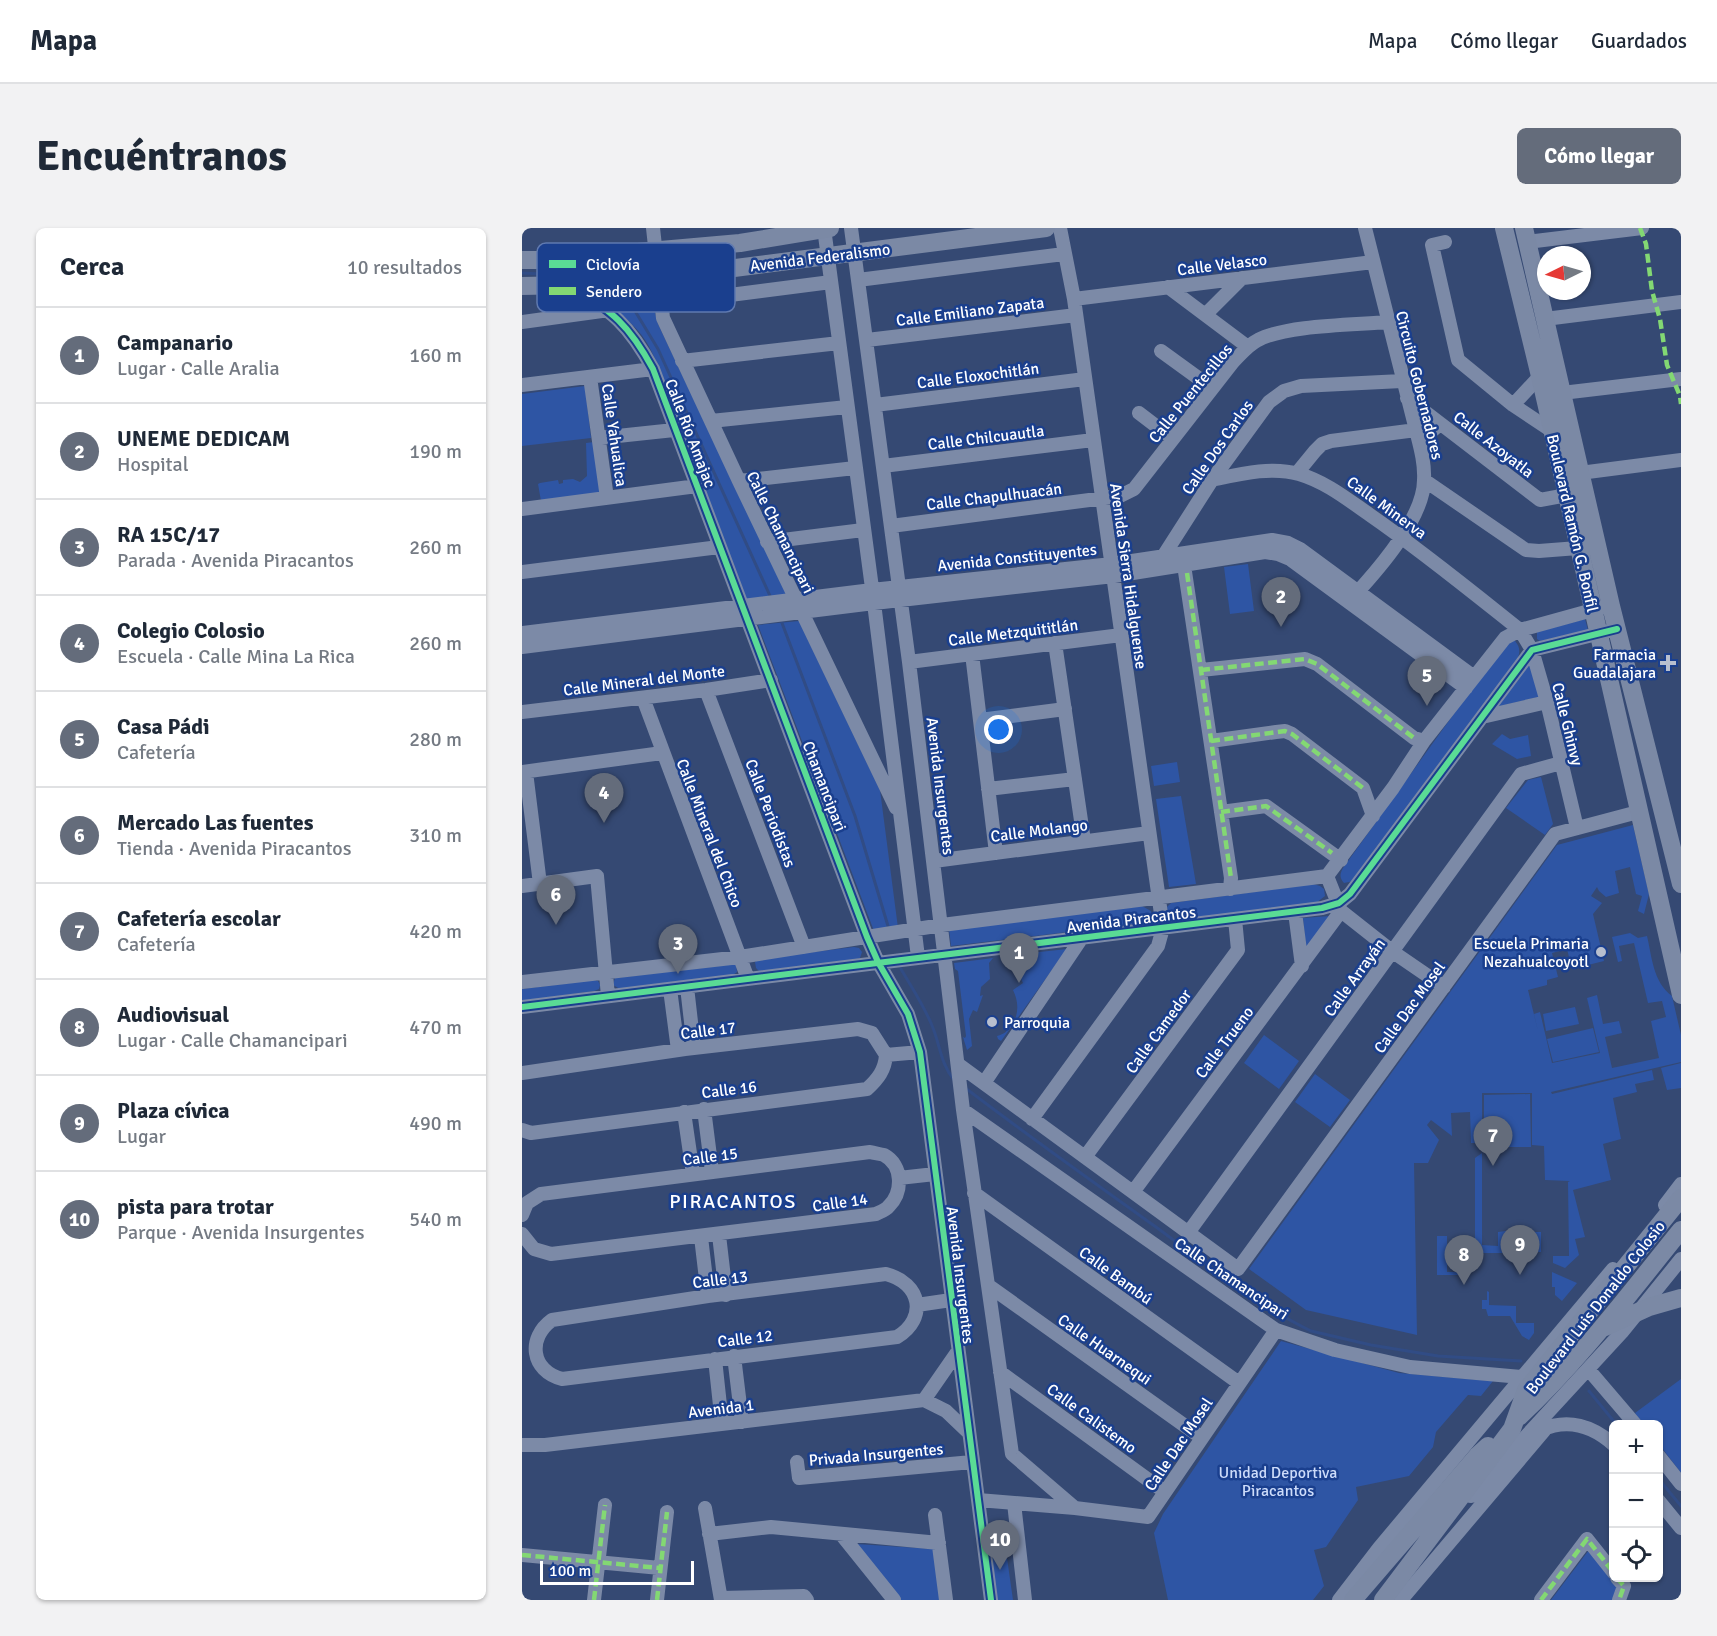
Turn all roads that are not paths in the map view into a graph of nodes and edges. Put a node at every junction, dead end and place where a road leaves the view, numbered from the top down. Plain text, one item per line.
1 (652, 228) edge
2 (826, 228) edge
3 (851, 228) edge
4 (1046, 228) edge
5 (1060, 228) edge
6 (1365, 228) edge
7 (1504, 228) edge
8 (1642, 228) edge
9 (1525, 235) edge
10 (1445, 242) dead end
11 (653, 243) edge
12 (735, 243) edge
13 (854, 252) junction
14 (1064, 254) junction
15 (828, 256) junction
16 (1373, 262) junction
17 (735, 268) edge
18 (1242, 279) junction
19 (858, 280) junction
20 (831, 282) junction
21 (522, 286) edge
22 (537, 286) edge
23 (1168, 287) junction
24 (735, 294) edge
25 (1074, 299) junction
26 (1681, 302) edge
27 (594, 312) edge
28 (611, 312) edge
29 (662, 312) edge
30 (1206, 314) junction
31 (1076, 315) junction
32 (1545, 319) junction
33 (522, 322) edge
34 (1388, 322) junction
35 (867, 340) junction
36 (838, 343) junction
37 (1248, 347) junction
38 (1161, 351) dead end
39 (682, 361) junction
40 (652, 369) junction
41 (590, 376) junction
42 (1540, 376) junction
43 (1085, 379) junction
44 (1681, 379) edge
45 (1402, 381) junction
46 (522, 385) edge
47 (1212, 388) junction
48 (1562, 393) junction
49 (1407, 398) junction
50 (875, 405) junction
51 (1513, 405) junction
52 (847, 407) junction
53 (1139, 413) dead end
54 (711, 422) junction
55 (1440, 424) junction
56 (674, 430) junction
57 (1552, 431) junction
58 (1418, 436) junction
59 (599, 438) junction
60 (1173, 439) junction
61 (1093, 440) junction
62 (1681, 460) edge
63 (883, 466) junction
64 (855, 468) junction
65 (1580, 472) junction
66 (1297, 473) junction
67 (1212, 480) junction
68 (1425, 480) junction
69 (738, 481) junction
70 (697, 486) junction
71 (1567, 495) junction
72 (607, 498) junction
73 (1102, 499) junction
74 (522, 508) edge
75 (891, 525) junction
76 (863, 531) junction
77 (1402, 537) junction
78 (767, 542) junction
79 (720, 547) junction
80 (1578, 548) junction
81 (1164, 562) junction
82 (1184, 565) junction
83 (1113, 570) junction
84 (522, 572) edge
85 (900, 594) junction
86 (1354, 596) junction
87 (873, 597) junction
88 (798, 606) junction
89 (1611, 606) junction
90 (1592, 610) junction
91 (745, 613) junction
92 (1617, 629) junction
93 (1520, 630) junction
94 (522, 633) edge
95 (578, 634) junction
96 (1598, 634) junction
97 (1121, 635) junction
98 (1055, 644) junction
99 (522, 647) edge
100 (1532, 650) junction
101 (972, 654) junction
102 (909, 662) junction
103 (1201, 670) junction
104 (1606, 672) junction
105 (771, 680) junction
106 (1470, 682) junction
107 (706, 690) junction
108 (643, 698) junction
109 (1547, 702) junction
110 (1065, 709) junction
111 (522, 712) edge
112 (1482, 717) junction
113 (980, 720) junction
114 (1211, 741) junction
115 (1424, 741) junction
116 (663, 753) junction
117 (1561, 763) junction
118 (524, 772) edge
119 (1075, 779) junction
120 (1363, 788) junction
121 (1393, 788) junction
122 (988, 789) junction
123 (1221, 812) junction
124 (1638, 812) junction
125 (1373, 816) junction
126 (902, 820) junction
127 (1577, 828) junction
128 (1149, 833) junction
129 (1084, 841) junction
130 (996, 852) junction
131 (1341, 860) junction
132 (934, 861) junction
133 (1328, 876) junction
134 (540, 884) junction
135 (1681, 884) edge
136 (522, 886) edge
137 (1230, 889) junction
138 (1158, 897) junction
139 (1340, 907) junction
140 (1295, 912) junction
141 (1235, 919) junction
142 (942, 925) junction
143 (1163, 928) junction
144 (915, 929) junction
145 (867, 937) junction
146 (1081, 939) junction
147 (804, 947) junction
148 (1393, 952) junction
149 (945, 954) junction
150 (740, 957) junction
151 (918, 957) junction
152 (878, 962) junction
153 (1302, 966) junction
154 (1681, 966) edge
155 (606, 971) junction
156 (748, 979) junction
157 (522, 982) edge
158 (687, 987) junction
159 (1444, 987) junction
160 (670, 989) junction
161 (1681, 995) edge
162 (608, 996) junction
163 (522, 1007) edge
164 (694, 1048) junction
165 (678, 1050) junction
166 (920, 1052) junction
167 (886, 1055) junction
168 (959, 1068) junction
169 (522, 1073) edge
170 (984, 1083) junction
171 (963, 1106) junction
172 (704, 1109) junction
173 (684, 1112) junction
174 (1032, 1119) junction
175 (522, 1130) edge
176 (1085, 1157) junction
177 (712, 1172) junction
178 (693, 1174) junction
179 (934, 1174) junction
180 (899, 1178) junction
181 (1681, 1184) edge
182 (1133, 1192) junction
183 (974, 1193) junction
184 (1681, 1198) edge
185 (522, 1215) edge
186 (1655, 1218) junction
187 (1681, 1228) edge
188 (1188, 1233) junction
189 (522, 1234) edge
190 (719, 1235) junction
191 (701, 1237) junction
192 (1681, 1259) edge
193 (1238, 1269) joint
194 (989, 1286) junction
195 (726, 1294) junction
196 (708, 1296) junction
197 (1681, 1298) edge
198 (951, 1300) junction
199 (916, 1305) junction
200 (1681, 1305) edge
201 (1600, 1329) junction
202 (1276, 1330) junction
203 (1622, 1332) junction
204 (958, 1352) junction
205 (536, 1353) joint
206 (734, 1356) junction
207 (715, 1359) junction
208 (1588, 1369) junction
209 (1000, 1371) junction
210 (1521, 1377) junction
211 (1239, 1383) junction
212 (1568, 1390) junction
213 (924, 1400) junction
214 (1631, 1420) edge
215 (742, 1422) junction
216 (722, 1424) junction
217 (1546, 1428) junction
218 (968, 1433) junction
219 (1519, 1433) junction
220 (1202, 1438) junction
221 (1609, 1441) edge
222 (522, 1445) edge
223 (1663, 1460) edge
224 (797, 1462) dead end
225 (972, 1462) junction
226 (1681, 1484) edge
227 (1165, 1492) junction
228 (978, 1500) junction
229 (1014, 1503) junction
230 (605, 1505) dead end
231 (1663, 1505) edge
232 (1075, 1508) junction
233 (705, 1509) dead end
234 (667, 1512) dead end
235 (935, 1515) dead end
236 (1681, 1528) edge
237 (709, 1534) junction
238 (841, 1534) junction
239 (939, 1543) junction
240 (522, 1555) edge
241 (598, 1562) junction
242 (1609, 1567) edge
243 (660, 1568) junction
244 (1620, 1582) edge
245 (721, 1599) edge
246 (594, 1600) edge
247 (657, 1600) edge
248 (807, 1600) edge
249 (894, 1600) edge
250 (946, 1600) edge
251 (991, 1600) edge
252 (1025, 1600) edge
253 (1339, 1600) edge
254 (1353, 1600) edge
255 (1383, 1600) edge
256 (1401, 1600) edge
257 (1541, 1600) edge
258 (1619, 1600) edge

1 - 11 street, Calle Chamancipari
2 - 12 main road, Avenida Federalismo
2 - 15 street
3 - 13 street, Avenida Insurgentes
4 - 13 main road, Avenida Federalismo
5 - 14 street, Avenida Sierra Hidalguense
6 - 16 street, Circuito Gobernadores
7 - 42 main road, Boulevard Ramón G. Bonfil
8 - 9 street
9 - 32 main road, Boulevard Ramón G. Bonfil
10 - 51 street
13 - 15 main road, Avenida Federalismo
13 - 19 street, Avenida Insurgentes
14 - 19 street
14 - 25 street, Avenida Sierra Hidalguense
15 - 17 main road, Avenida Federalismo
15 - 20 street
16 - 18 street, Calle Velasco
16 - 34 street, Circuito Gobernadores
18 - 23 street, Calle Velasco
18 - 30 street
19 - 35 street, Avenida Insurgentes
20 - 24 street
20 - 36 street
21 - 22 main road, Avenida Federalismo
23 - 25 street, Calle Velasco
23 - 30 street
25 - 31 street, Avenida Sierra Hidalguense
26 - 32 street
27 - 33 street
28 - 40 street, Calle Río Amajac
29 - 39 street, Calle Chamancipari
30 - 37 street
31 - 35 street, Calle Emiliano Zapata
31 - 43 street, Avenida Sierra Hidalguense
32 - 48 main road, Boulevard Ramón G. Bonfil
34 - 37 street, Calle Puentecillos
34 - 45 street, Circuito Gobernadores
35 - 50 street, Avenida Insurgentes
36 - 39 street
36 - 52 street
37 - 47 street, Calle Puentecillos
38 - 47 street
39 - 54 street, Calle Chamancipari
40 - 41 street
40 - 56 street, Calle Río Amajac
41 - 46 street
41 - 59 street, Calle Yahualica
42 - 51 street
42 - 57 main road, Boulevard Ramón G. Bonfil
43 - 50 street, Calle Eloxochitlán
43 - 61 street, Avenida Sierra Hidalguense
44 - 48 street
45 - 49 street, Circuito Gobernadores
45 - 67 street, Calle Dos Carlos
47 - 60 street, Calle Puentecillos
48 - 65 main road, Boulevard Ramón G. Bonfil
49 - 55 street, Calle Azoyatla
49 - 58 street, Circuito Gobernadores
50 - 63 street, Avenida Insurgentes
51 - 57 street
52 - 54 street
52 - 64 street
53 - 60 street
54 - 69 street, Calle Chamancipari
55 - 58 street
55 - 71 street, Calle Azoyatla
56 - 59 street
56 - 70 street, Calle Río Amajac
57 - 71 main road, Boulevard Ramón G. Bonfil
58 - 66 street
58 - 68 street, Circuito Gobernadores
59 - 72 street, Calle Yahualica
60 - 73 street, Calle Puentecillos
61 - 63 street, Calle Chilcuautla
61 - 73 street, Avenida Sierra Hidalguense
62 - 65 street
63 - 75 street, Avenida Insurgentes
64 - 69 street
64 - 76 street
65 - 89 main road, Boulevard Ramón G. Bonfil
66 - 67 street, Calle Minerva
66 - 77 street, Calle Minerva
67 - 81 street, Calle Dos Carlos
68 - 77 street, Circuito Gobernadores
68 - 80 street
69 - 78 street, Calle Chamancipari
70 - 72 street
70 - 79 street, Calle Río Amajac
71 - 80 main road, Boulevard Ramón G. Bonfil
72 - 74 street
73 - 75 street, Calle Chapulhuacán
73 - 83 street, Avenida Sierra Hidalguense
75 - 85 street, Avenida Insurgentes
76 - 78 street
76 - 87 street
77 - 86 street, Circuito Gobernadores
77 - 93 street, Calle Minerva
78 - 88 street, Calle Chamancipari
79 - 84 street
79 - 91 street, Calle Río Amajac
80 - 90 main road, Boulevard Ramón G. Bonfil
81 - 82 street, Avenida Constituyentes
81 - 83 street, Avenida Constituyentes
81 - 86 street, Avenida Constituyentes
82 - 86 street, Avenida Constituyentes
82 - 103 street
83 - 85 street, Avenida Constituyentes
83 - 97 street, Avenida Sierra Hidalguense
85 - 87 street, Avenida Constituyentes
85 - 102 street, Avenida Insurgentes
86 - 106 street, Avenida Constituyentes
87 - 88 street, Avenida Constituyentes
87 - 126 street
88 - 91 street, Avenida Constituyentes
88 - 126 street, Calle Chamancipari
89 - 90 street
89 - 92 main road, Boulevard Ramón G. Bonfil
90 - 93 street
90 - 96 main road, Boulevard Ramón G. Bonfil
91 - 95 street, Avenida Constituyentes
91 - 105 street, Chamancipari
92 - 96 street
92 - 135 main road, Boulevard Ramón G. Bonfil
93 - 100 street, Calle Ghinvy
93 - 106 street
94 - 95 street, Avenida Constituyentes
95 - 99 street, Avenida Constituyentes
96 - 100 street
96 - 104 main road, Boulevard Ramón G. Bonfil
97 - 98 street, Calle Metzquititlán
97 - 128 street, Avenida Sierra Hidalguense
98 - 101 street, Calle Metzquititlán
98 - 110 street
100 - 109 street, Calle Ghinvy
100 - 112 street
101 - 102 street, Calle Metzquititlán
101 - 113 street
102 - 132 street, Avenida Insurgentes
103 - 114 street
103 - 115 street
104 - 124 main road, Boulevard Ramón G. Bonfil
104 - 154 main road
105 - 107 street, Calle Mineral del Monte
105 - 145 street, Chamancipari
106 - 115 street
107 - 108 street, Calle Mineral del Monte
107 - 147 street, Calle Periodistas
108 - 111 street, Calle Mineral del Monte
108 - 116 street, Calle Mineral del Chico
109 - 112 street
109 - 117 street, Calle Ghinvy
110 - 113 street
110 - 119 street
112 - 139 street
113 - 122 street
114 - 120 street
114 - 123 street
115 - 121 street
116 - 118 street
116 - 150 street, Calle Mineral del Chico
117 - 127 street, Calle Ghinvy
117 - 148 street, Calle Arrayán
118 - 134 street
119 - 122 street
119 - 129 street
120 - 121 street
120 - 125 street
121 - 125 street
122 - 130 street
123 - 131 street
123 - 137 street
124 - 127 street, Calle Dac Mosel
124 - 161 main road, Boulevard Ramón G. Bonfil
125 - 131 street
126 - 144 street
127 - 159 street, Calle Dac Mosel
128 - 129 street, Calle Molango
128 - 138 street, Avenida Sierra Hidalguense
129 - 130 street, Calle Molango
130 - 132 street, Calle Molango
131 - 133 street
132 - 142 street, Avenida Insurgentes
133 - 137 street, Avenida Piracantos
133 - 139 street
134 - 136 street
134 - 155 street
137 - 138 street, Avenida Piracantos
138 - 142 street, Avenida Piracantos
138 - 143 street, Avenida Sierra Hidalguense
139 - 140 street, Avenida Piracantos
139 - 148 street
139 - 153 street, Calle Trueno
140 - 141 street, Avenida Piracantos
140 - 153 street
141 - 143 street, Avenida Piracantos
141 - 176 street, Calle Camedor
142 - 144 street, Avenida Piracantos
142 - 149 street, Avenida Insurgentes
143 - 146 street, Avenida Piracantos
143 - 174 street
144 - 145 street, Avenida Piracantos
144 - 151 street
145 - 147 street, Avenida Piracantos
145 - 152 street, Chamancipari
146 - 149 street, Avenida Piracantos
146 - 170 street
147 - 150 street, Avenida Piracantos
148 - 159 street
148 - 188 street, Calle Arrayán
149 - 151 street, Avenida Piracantos
149 - 168 street, Avenida Insurgentes
150 - 155 street, Avenida Piracantos
150 - 156 street, Calle Mineral del Chico
151 - 152 street, Avenida Piracantos
152 - 156 street, Avenida Piracantos
152 - 166 street, Avenida Insurgentes
153 - 182 street, Calle Trueno
155 - 157 street, Avenida Piracantos
155 - 162 street
156 - 158 street, Avenida Piracantos
158 - 160 street, Avenida Piracantos
158 - 164 street
159 - 193 street, Calle Dac Mosel
160 - 162 street, Avenida Piracantos
160 - 165 street
162 - 163 street, Avenida Piracantos
164 - 165 street, Calle 17
164 - 167 street, Calle 17
165 - 169 street, Calle 17
166 - 167 street
166 - 179 street, Avenida Insurgentes
167 - 172 street, Calle 16
168 - 170 street, Calle Chamancipari
168 - 171 street, Avenida Insurgentes
170 - 174 street, Calle Chamancipari
171 - 183 street, Avenida Insurgentes
171 - 202 street, Calle Chamancipari
172 - 173 street, Calle 16
172 - 177 street
173 - 175 street, Calle 16
173 - 178 street
174 - 176 street, Calle Chamancipari
176 - 182 street, Calle Chamancipari
177 - 178 street, Calle 15
177 - 180 street, Calle 15
178 - 185 street, Calle 15
179 - 180 street
179 - 198 street, Avenida Insurgentes
180 - 190 street, Calle 14
181 - 186 street
182 - 188 street, Calle Chamancipari
183 - 194 street, Avenida Insurgentes
183 - 211 street, Calle Bambú
184 - 219 main road, Boulevard Luis Donaldo Colosio
186 - 187 street
186 - 210 street
187 - 201 main road, Boulevard Luis Donaldo Colosio
188 - 193 street, Calle Chamancipari
189 - 191 street, Calle 14
190 - 191 street, Calle 14
190 - 195 street
191 - 196 street
192 - 203 street
194 - 209 street, Avenida Insurgentes
194 - 220 street, Calle Huarnequi
195 - 196 street, Calle 13
195 - 199 street, Calle 13
196 - 205 street, Calle 13
197 - 201 main road
198 - 199 street
198 - 204 street, Avenida Insurgentes
199 - 206 street, Calle 12
200 - 203 main road
201 - 254 main road, Boulevard Luis Donaldo Colosio
202 - 210 street, Calle Chamancipari
202 - 211 street, Calle Dac Mosel
203 - 208 street
204 - 213 street
204 - 218 street, Avenida Insurgentes
205 - 207 street, Calle 12
206 - 207 street, Calle 12
206 - 215 street
207 - 216 street
208 - 212 street
208 - 214 street
209 - 227 street, Calle Calistemo
209 - 232 street, Avenida Insurgentes
210 - 253 street
211 - 220 street, Calle Dac Mosel
212 - 217 street
212 - 219 street
213 - 215 street, Avenida 1
213 - 218 street
215 - 216 street, Avenida 1
216 - 222 street, Avenida 1
217 - 219 street
217 - 221 street
217 - 256 street
218 - 225 street, Avenida Insurgentes
219 - 255 main road, Boulevard Luis Donaldo Colosio
220 - 227 street, Calle Dac Mosel
223 - 226 street
224 - 225 street, Privada Insurgentes
225 - 228 street, Avenida Insurgentes
227 - 232 street, Calle Dac Mosel
228 - 229 street
228 - 251 street, Avenida Insurgentes
229 - 232 street
229 - 252 street
230 - 241 street
231 - 236 street
233 - 237 street
234 - 243 street
235 - 239 street
237 - 238 street
237 - 245 street
238 - 239 street
238 - 249 street
239 - 250 street
240 - 241 street
241 - 243 street
241 - 246 street
242 - 257 street
243 - 247 street
244 - 258 street
245 - 248 street

